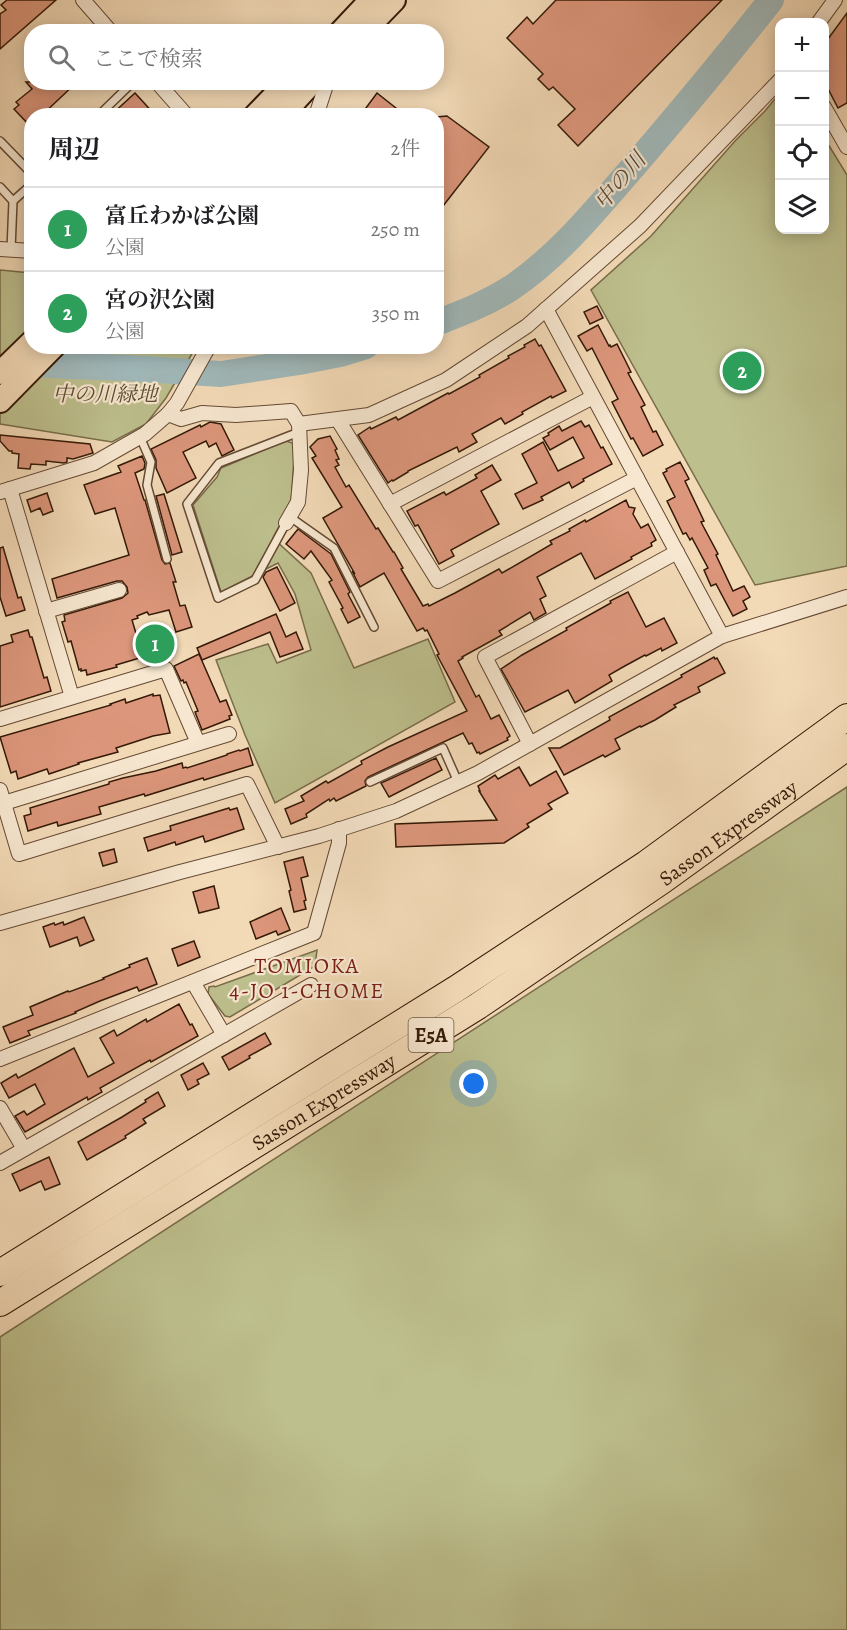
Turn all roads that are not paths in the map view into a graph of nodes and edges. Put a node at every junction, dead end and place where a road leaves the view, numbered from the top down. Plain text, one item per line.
1 (83, 0) edge
2 (371, 0) edge
3 (394, 0) edge
4 (834, 0) edge
5 (822, 18) edge
6 (104, 24) edge
7 (348, 24) edge
8 (371, 24) edge
9 (775, 85) edge
10 (125, 90) edge
11 (164, 90) edge
12 (280, 90) edge
13 (305, 90) edge
14 (324, 90) edge
15 (106, 108) edge
16 (180, 108) edge
17 (263, 108) edge
18 (288, 108) edge
19 (319, 108) edge
20 (829, 114) edge
21 (0, 141) edge
22 (847, 147) edge
23 (24, 166) edge
24 (0, 187) edge
25 (24, 191) edge
26 (13, 201) junction
27 (6, 249) edge
28 (24, 250) edge
29 (546, 309) junction
30 (24, 350) edge
31 (46, 354) edge
32 (203, 354) edge
33 (0, 373) edge
34 (594, 397) junction
35 (0, 401) edge
36 (172, 409) junction
37 (338, 420) junction
38 (299, 428) junction
39 (140, 437) junction
40 (637, 478) junction
41 (5, 490) edge
42 (390, 504) junction
43 (288, 520) junction
44 (677, 552) junction
45 (167, 559) dead end
46 (118, 590) dead end
47 (847, 597) edge
48 (46, 611) junction
49 (375, 627) dead end
50 (722, 636) junction
51 (72, 697) junction
52 (847, 717) edge
53 (0, 718) edge
54 (230, 734) dead end
55 (198, 743) junction
56 (530, 744) junction
57 (847, 747) edge
58 (370, 782) dead end
59 (458, 782) junction
60 (2, 796) edge
61 (4, 819) edge
62 (339, 829) junction
63 (278, 847) junction
64 (0, 923) edge
65 (193, 982) junction
66 (311, 985) dead end
67 (225, 1035) junction
68 (0, 1059) edge
69 (0, 1108) edge
70 (24, 1149) junction
71 (0, 1163) edge
72 (0, 1273) edge
73 (0, 1303) edge

1 - 6 street
2 - 7 highway
3 - 8 highway
4 - 5 street
9 - 29 street
10 - 15 lane
11 - 16 street
12 - 17 highway
13 - 18 highway
14 - 19 street
20 - 22 street
21 - 23 lane
24 - 26 lane
25 - 26 lane
26 - 27 lane
27 - 28 street
29 - 34 street
29 - 37 street
30 - 33 highway
31 - 35 highway
32 - 36 street
34 - 40 street
34 - 42 street
36 - 38 street
36 - 39 street
37 - 38 street
37 - 42 street
38 - 43 street
38 - 43 lane
39 - 41 street
39 - 45 lane
40 - 42 street
40 - 44 street
41 - 48 street
43 - 49 lane
44 - 50 street
44 - 56 street
46 - 48 street
47 - 50 street
48 - 51 street
50 - 56 street
51 - 53 street
51 - 55 street
52 - 72 highway, Sasson Expressway / E5A
54 - 55 street
55 - 60 street
56 - 59 street
57 - 73 highway, Sasson Expressway / E5A
58 - 59 lane
59 - 62 street
60 - 61 street
61 - 63 street
62 - 63 street
62 - 65 street
63 - 64 street
65 - 67 street
65 - 68 street
66 - 67 street
67 - 70 street
69 - 70 street
70 - 71 street

